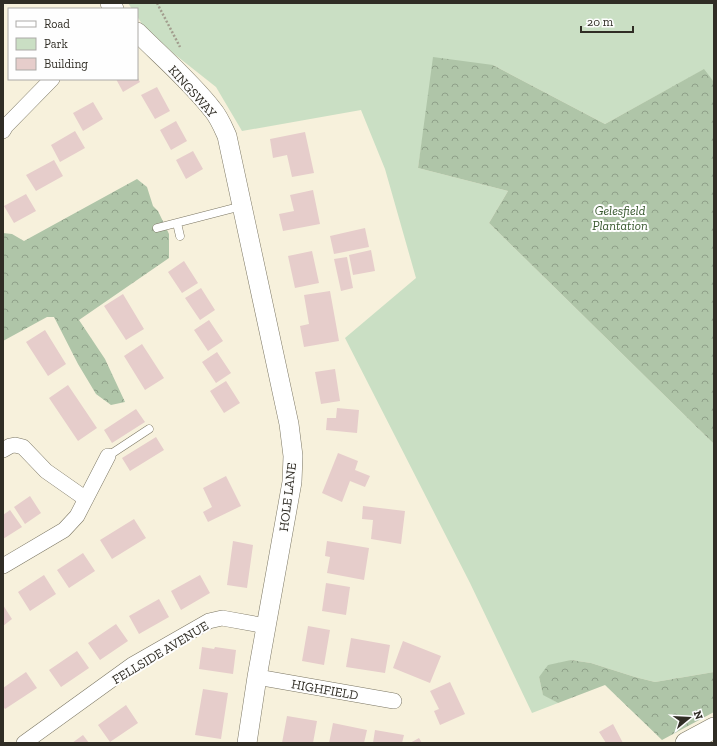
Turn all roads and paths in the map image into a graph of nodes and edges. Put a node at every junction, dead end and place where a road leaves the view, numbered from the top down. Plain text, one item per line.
1 (157, 3) edge
2 (138, 33) edge
3 (181, 49) dead end
4 (51, 80) edge
5 (3, 131) edge
6 (242, 206) junction
7 (177, 223) junction
8 (157, 228) dead end
9 (180, 236) dead end
10 (149, 429) dead end
11 (3, 450) edge
12 (108, 456) joint
13 (86, 499) junction
14 (3, 566) edge
15 (266, 626) junction
16 (257, 677) junction
17 (394, 701) dead end
18 (714, 728) edge
19 (24, 743) edge
20 (247, 743) edge
21 (686, 743) edge

1 - 3 path
2 - 6 street, KINGSWAY
4 - 5 street
6 - 7 lane
6 - 15 street, HOLE LANE
7 - 8 lane
7 - 9 lane
10 - 12 lane
11 - 13 street
12 - 13 street
13 - 14 street
15 - 16 street, HOLE LANE
15 - 19 street, FELLSIDE AVENUE
16 - 17 street, HIGHFIELD
16 - 20 street, HOLE LANE
18 - 21 main road

